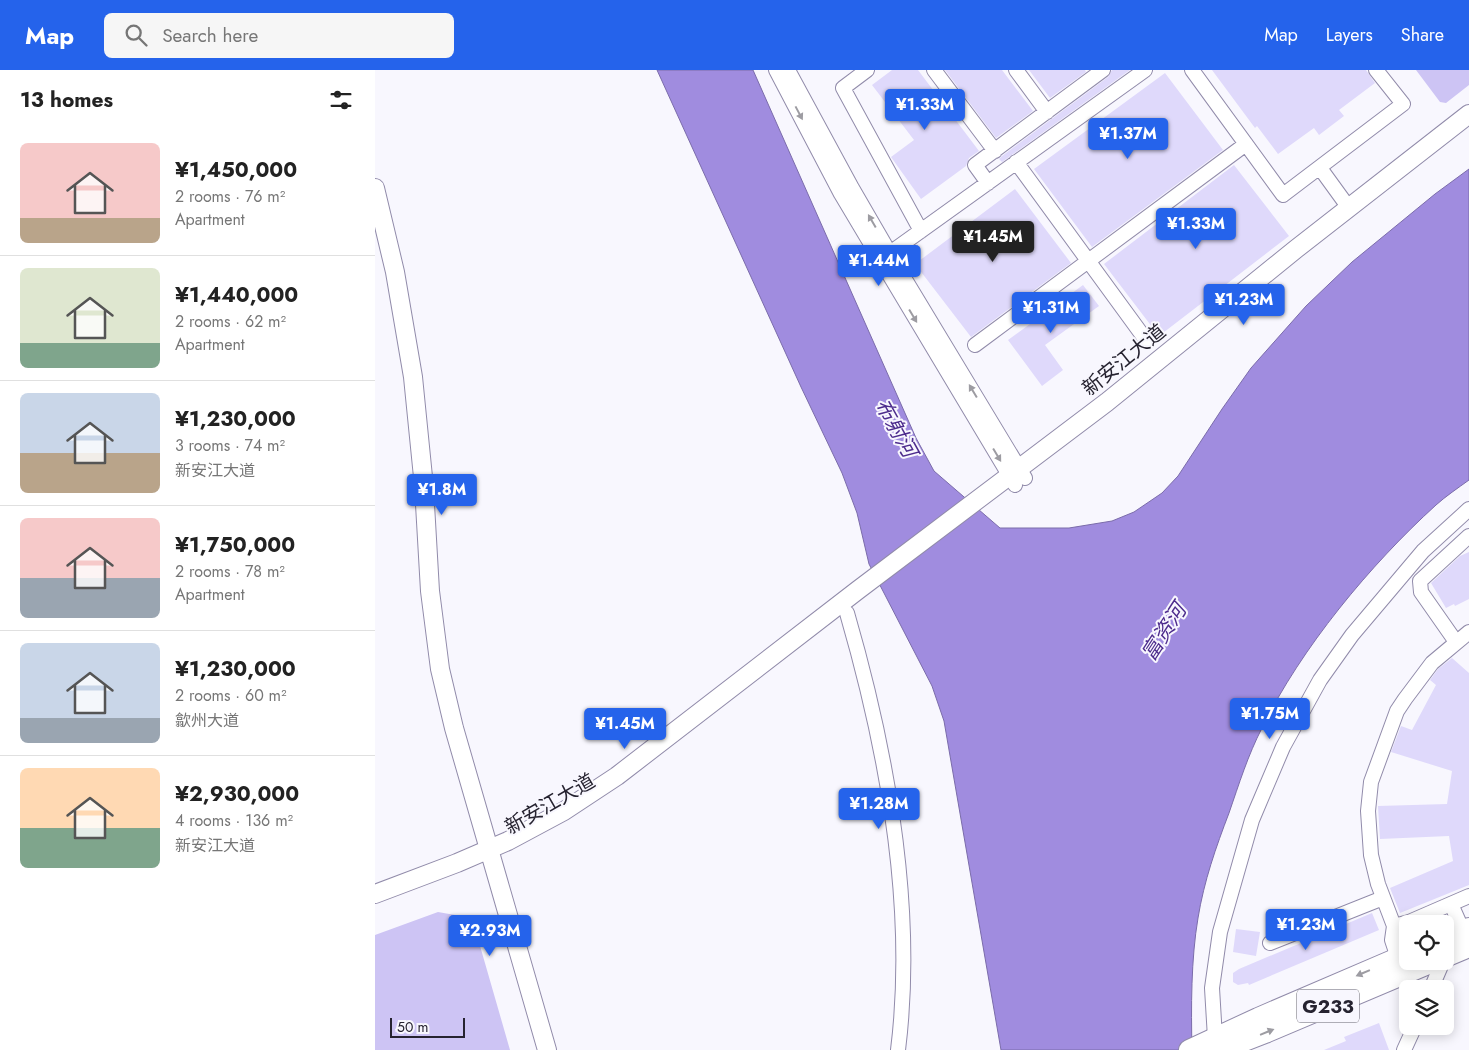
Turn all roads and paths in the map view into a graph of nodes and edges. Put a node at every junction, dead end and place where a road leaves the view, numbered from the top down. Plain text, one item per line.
1 (776, 70) edge
2 (788, 70) edge
3 (867, 70) edge
4 (934, 70) edge
5 (1016, 70) edge
6 (1103, 70) edge
7 (1145, 70) edge
8 (1192, 70) edge
9 (1376, 70) edge
10 (1047, 112) junction
11 (1469, 114) edge
12 (1469, 128) edge
13 (1246, 144) junction
14 (995, 151) junction
15 (1016, 162) junction
16 (1320, 168) junction
17 (988, 183) junction
18 (375, 188) edge
19 (1349, 208) junction
20 (921, 231) junction
21 (375, 236) edge
22 (891, 253) junction
23 (1088, 261) junction
24 (1146, 340) dead end
25 (975, 345) dead end
26 (1017, 477) junction
27 (1469, 509) edge
28 (1469, 536) edge
29 (865, 592) junction
30 (847, 613) junction
31 (1469, 632) edge
32 (1455, 642) junction
33 (484, 858) junction
34 (375, 894) edge
35 (1469, 896) edge
36 (1383, 898) junction
37 (1451, 904) junction
38 (375, 906) edge
39 (1394, 926) junction
40 (1461, 936) edge
41 (1270, 943) dead end
42 (1399, 950) edge
43 (1399, 958) edge
44 (1414, 970) edge
45 (901, 1023) junction
46 (1411, 1035) edge
47 (1207, 1046) edge
48 (534, 1050) edge
49 (547, 1050) edge
50 (898, 1050) edge
51 (902, 1050) edge
52 (1404, 1050) edge

1 -> 26 street
22 -> 2 street
3 - 20 street
4 - 14 street
5 - 10 street
6 - 10 street
7 - 15 street
8 - 13 street
9 - 16 street
10 - 14 street
11 - 19 main road, 新安江大道
12 - 26 main road, 新安江大道
13 - 16 street
13 - 23 street
14 - 17 street
15 - 17 street
15 - 23 street
16 - 19 street
17 - 20 street
18 - 33 main road
19 - 26 main road, 新安江大道
20 - 22 street
21 - 33 main road
26 -> 22 street
23 - 24 street
23 - 25 street
26 - 29 main road, 新安江大道
27 - 47 street
28 - 32 street
29 - 30 main road, 新安江大道
29 - 33 main road, 新安江大道
30 - 33 main road, 新安江大道
30 - 45 street
31 - 32 street
32 - 36 street
33 - 34 main road, 新安江大道
33 - 38 main road, 新安江大道
33 - 48 main road
33 - 49 main road
35 - 37 street
36 - 39 street
36 - 41 street
37 - 39 street
37 - 40 street
39 - 42 street
43 -> 47 highway, G233
47 -> 44 highway, G233
45 - 50 street
45 - 51 street
46 - 52 street

